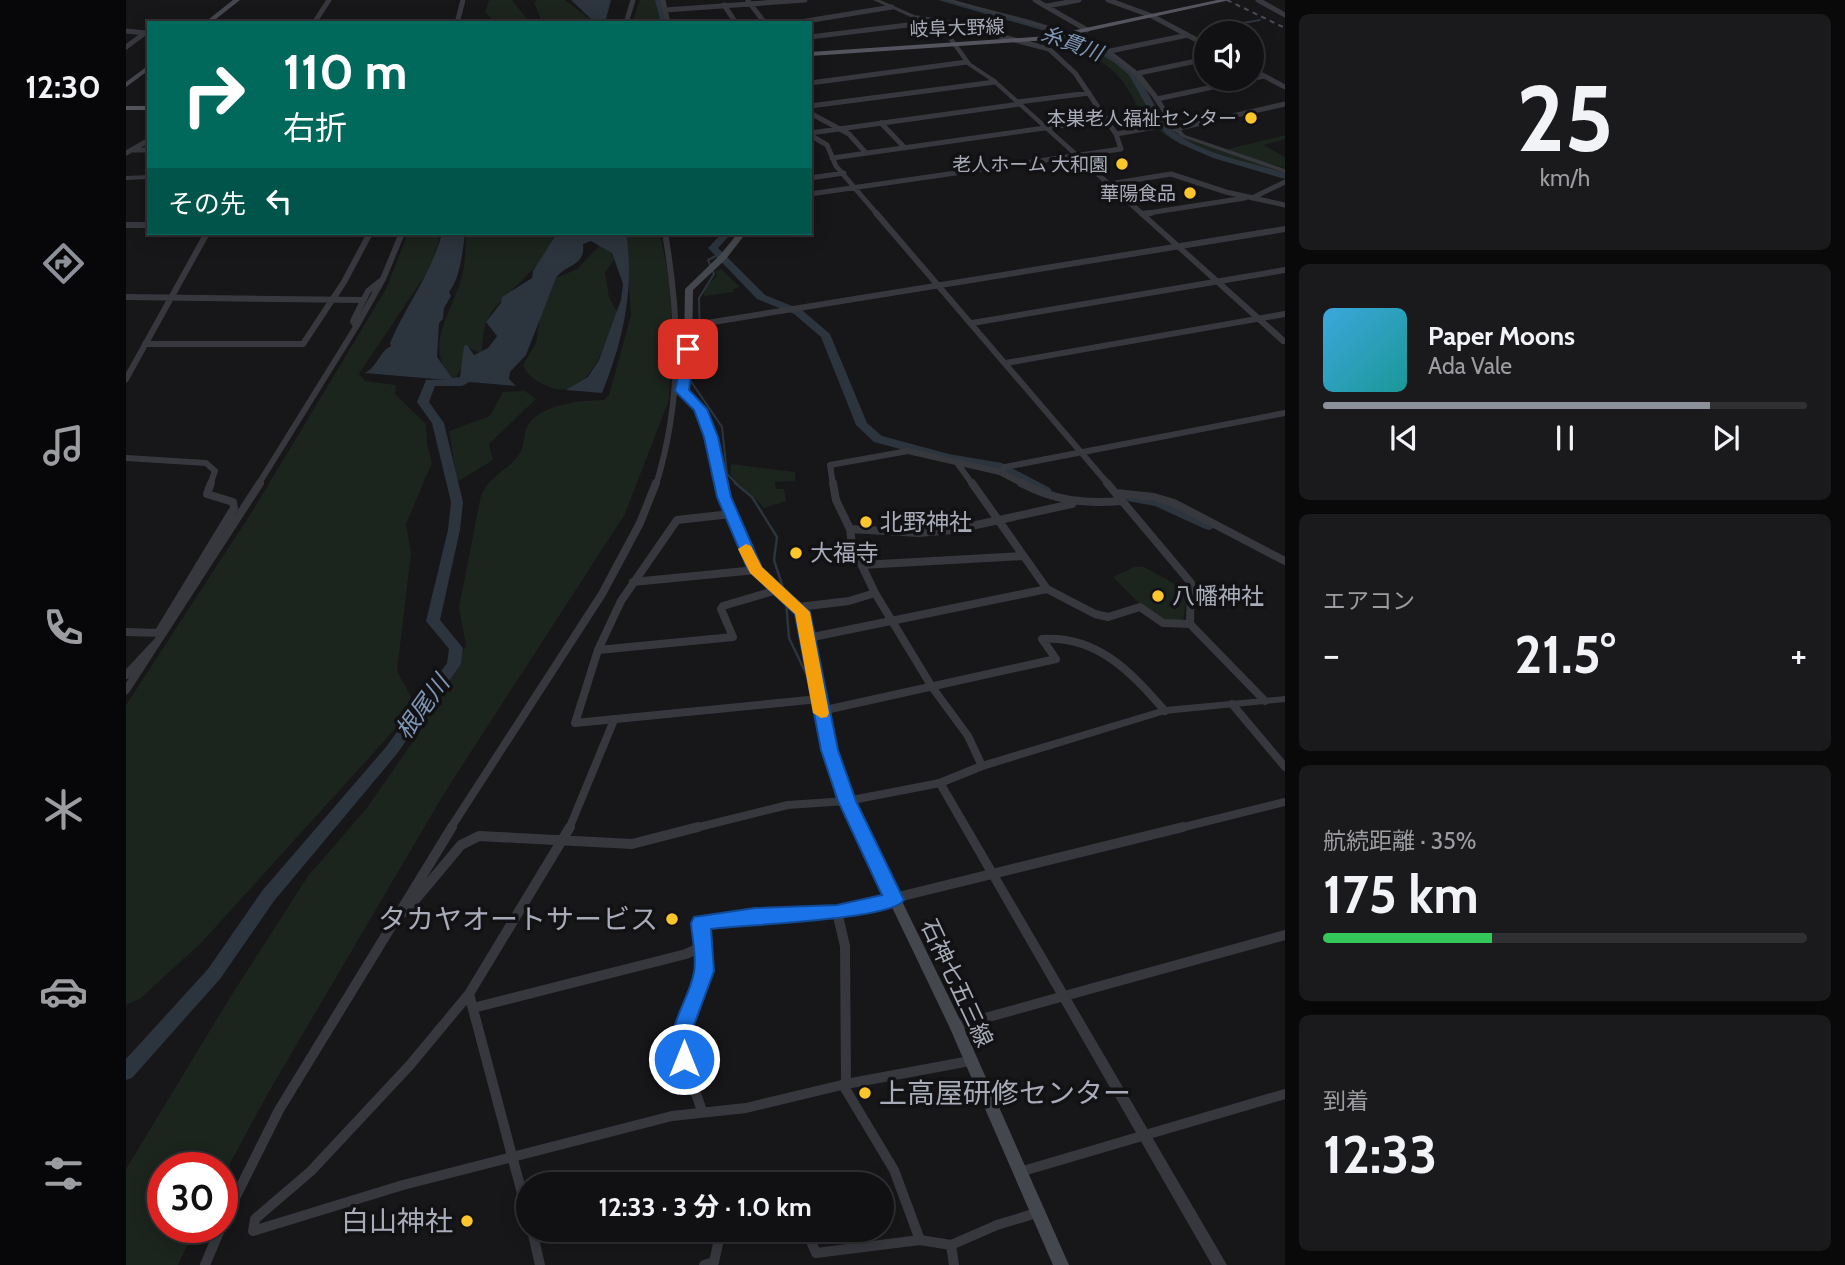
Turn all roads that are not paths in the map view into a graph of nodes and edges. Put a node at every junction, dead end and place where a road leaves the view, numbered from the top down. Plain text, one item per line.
1 (237, 0) edge
2 (329, 0) edge
3 (463, 0) edge
4 (633, 0) edge
5 (663, 0) edge
6 (746, 0) edge
7 (805, 0) edge
8 (876, 0) edge
9 (948, 0) edge
10 (1035, 0) edge
11 (1079, 0) edge
12 (1108, 0) edge
13 (1223, 0) edge
14 (1258, 0) edge
15 (724, 5) junction
16 (751, 5) junction
17 (1047, 6) junction
18 (892, 7) junction
19 (665, 10) junction
20 (1285, 15) edge
21 (1152, 16) junction
22 (917, 18) junction
23 (210, 21) edge
24 (315, 21) edge
25 (458, 21) edge
26 (627, 21) edge
27 (668, 21) edge
28 (735, 21) edge
29 (763, 21) edge
30 (812, 21) edge
31 (924, 23) junction
32 (1087, 30) junction
33 (126, 32) edge
34 (147, 33) edge
35 (1069, 34) junction
36 (1188, 35) junction
37 (812, 37) edge
38 (1194, 38) edge
39 (1017, 41) junction
40 (956, 42) junction
41 (126, 47) edge
42 (1110, 51) junction
43 (812, 54) edge
44 (967, 62) junction
45 (1194, 62) edge
46 (147, 69) edge
47 (1139, 73) junction
48 (1264, 76) edge
49 (812, 80) edge
50 (995, 82) junction
51 (126, 85) edge
52 (1285, 87) edge
53 (1194, 91) edge
54 (1089, 93) junction
55 (1157, 99) junction
56 (1019, 103) junction
57 (1285, 104) edge
58 (812, 106) edge
59 (147, 107) edge
60 (126, 108) edge
61 (812, 114) edge
62 (1109, 119) junction
63 (881, 123) junction
64 (1172, 126) junction
65 (1047, 128) junction
66 (837, 129) junction
67 (812, 134) edge
68 (812, 135) edge
69 (1116, 135) junction
70 (147, 138) edge
71 (905, 148) junction
72 (128, 150) edge
73 (147, 150) edge
74 (866, 153) junction
75 (1077, 155) junction
76 (832, 158) junction
77 (1285, 171) edge
78 (844, 173) junction
79 (126, 177) edge
80 (147, 177) edge
81 (812, 178) edge
82 (1285, 182) edge
83 (1108, 184) junction
84 (855, 187) junction
85 (812, 194) edge
86 (1250, 198) junction
87 (1285, 205) edge
88 (1143, 214) junction
89 (126, 225) edge
90 (147, 225) edge
91 (1285, 229) edge
92 (205, 235) edge
93 (369, 235) edge
94 (401, 235) edge
95 (665, 235) edge
96 (740, 235) edge
97 (1179, 247) junction
98 (1285, 270) edge
99 (383, 279) junction
100 (1217, 281) junction
101 (939, 285) junction
102 (126, 297) edge
103 (171, 298) junction
104 (330, 300) junction
105 (361, 300) junction
106 (1285, 314) edge
107 (1258, 318) junction
108 (707, 323) dead end
109 (972, 323) junction
110 (356, 327) junction
111 (1285, 342) edge
112 (145, 344) junction
113 (1006, 363) junction
114 (126, 379) edge
115 (1285, 413) edge
116 (1081, 452) junction
117 (126, 458) edge
118 (958, 464) junction
119 (1002, 470) junction
120 (1116, 493) junction
121 (1122, 501) junction
122 (1076, 502) junction
123 (731, 514) junction
124 (997, 518) junction
125 (850, 529) junction
126 (1023, 556) junction
127 (1285, 561) edge
128 (862, 565) junction
129 (755, 570) junction
130 (633, 582) junction
131 (1047, 589) junction
132 (777, 590) junction
133 (875, 593) junction
134 (799, 607) junction
135 (892, 621) junction
136 (1190, 624) junction
137 (126, 632) edge
138 (161, 635) junction
139 (808, 638) junction
140 (598, 650) junction
141 (126, 675) edge
142 (932, 687) junction
143 (126, 690) edge
144 (1285, 699) edge
145 (1265, 701) junction
146 (1232, 704) junction
147 (820, 705) junction
148 (1165, 711) junction
149 (614, 720) junction
150 (982, 766) junction
151 (1285, 767) edge
152 (940, 783) junction
153 (847, 801) junction
154 (1285, 802) edge
155 (565, 840) junction
156 (993, 876) junction
157 (894, 900) junction
158 (837, 912) junction
159 (391, 928) junction
160 (1285, 935) edge
161 (703, 946) junction
162 (469, 994) junction
163 (1064, 997) junction
164 (473, 1008) junction
165 (956, 1026) junction
166 (970, 1061) junction
167 (844, 1084) junction
168 (1285, 1094) edge
169 (702, 1111) junction
170 (1145, 1136) junction
171 (514, 1156) junction
172 (1023, 1171) junction
173 (518, 1172) edge
174 (238, 1187) edge
175 (1040, 1212) junction
176 (920, 1240) junction
177 (535, 1242) edge
178 (718, 1242) edge
179 (812, 1242) edge
180 (214, 1243) edge
181 (951, 1245) junction
182 (205, 1265) edge
183 (540, 1265) edge
184 (704, 1265) edge
185 (954, 1265) edge
186 (1062, 1265) edge
187 (1220, 1265) edge

1 - 23 main road
2 - 24 street
3 - 25 street
4 - 26 street
5 - 19 street
6 - 16 street
7 - 16 street
8 - 18 street
9 - 35 street
10 - 17 street
11 - 17 street
12 - 21 street
13 - 21 main road, 岐阜大野線
14 - 20 street
15 - 16 street
15 - 19 street
15 - 28 street
16 - 29 street
17 - 32 street
18 - 22 street
18 - 30 street
19 - 27 street
21 - 32 main road, 岐阜大野線
21 - 36 street
22 - 31 street
22 - 39 street
31 - 37 street
31 - 40 street
32 - 35 main road, 岐阜大野線
33 - 34 street
34 - 41 street
35 - 39 main road, 岐阜大野線
35 - 42 street
36 - 38 street
36 - 42 street
39 - 40 main road, 岐阜大野線
39 - 54 street
40 - 43 main road, 岐阜大野線
40 - 44 street
42 - 47 street
44 - 49 street
44 - 50 street
45 - 47 street
46 - 51 main road
47 - 55 street
48 - 52 street
50 - 56 street
50 - 58 street
53 - 55 street
54 - 56 street
54 - 62 street
55 - 64 street
56 - 63 street
56 - 65 street
57 - 64 street
59 - 60 main road
61 - 66 street
62 - 65 street
62 - 69 street
63 - 66 street
63 - 71 street
64 - 69 street
64 - 77 street
65 - 71 street
65 - 75 street
66 - 67 street
66 - 74 street
68 - 76 street
69 - 75 street
70 - 72 street
71 - 74 street
72 - 73 street
74 - 76 street
75 - 83 street
75 - 84 street
76 - 78 street
78 - 81 street
78 - 84 street
79 - 80 street
82 - 86 street
83 - 86 street
83 - 88 street
84 - 85 street
84 - 101 street
86 - 87 street
86 - 88 street
88 - 97 street
89 - 90 street
91 - 97 street
92 - 103 street
93 - 104 street
94 - 99 street
95 - 159 street
96 - 123 main road
97 - 100 street
97 - 101 street
98 - 100 street
99 - 105 street
99 - 110 street
100 - 107 street
100 - 109 street
101 - 108 street
101 - 109 street
102 - 103 street
103 - 104 street
103 - 112 street
104 - 105 street
104 - 112 street
105 - 110 street
106 - 107 street
107 - 111 street
107 - 113 street
109 - 113 street
110 - 138 street
112 - 114 street
113 - 116 street
115 - 116 street
116 - 119 street
116 - 120 street
117 - 138 street
118 - 119 street
118 - 124 street
118 - 125 street
119 - 122 street
120 - 121 street
120 - 127 street
121 - 122 street
121 - 136 street
122 - 124 street
123 - 129 main road
123 - 130 street
124 - 125 street
124 - 126 street
125 - 128 street
126 - 128 street
126 - 131 street
128 - 133 street
129 - 130 street
129 - 132 main road
130 - 140 street
131 - 135 street
131 - 136 street
132 - 134 main road
132 - 140 street
133 - 134 street
133 - 135 street
134 - 139 main road, 石神七五三線
135 - 139 street
135 - 142 street
136 - 145 street
137 - 138 street
138 - 141 street
138 - 143 street
139 - 147 main road, 石神七五三線
140 - 149 street
142 - 147 street
142 - 148 street
142 - 150 street
144 - 145 street
145 - 146 street
146 - 148 street
146 - 151 street
147 - 149 street
147 - 153 main road, 石神七五三線
148 - 150 street
149 - 155 street
150 - 152 street
152 - 153 street
152 - 156 street
153 - 155 street
153 - 157 main road, 石神七五三線
154 - 156 street
155 - 159 street
155 - 162 street
156 - 157 street
156 - 163 street
157 - 158 street
157 - 165 main road, 石神七五三線
158 - 161 street
158 - 167 street
159 - 174 street
160 - 163 street
161 - 164 street
161 - 169 street
162 - 164 street
162 - 171 street
163 - 165 street
163 - 170 street
164 - 171 street
165 - 166 main road, 石神七五三線
166 - 167 street
166 - 172 main road, 石神七五三線
167 - 169 street
167 - 176 street
168 - 170 street
169 - 171 street
170 - 172 street
170 - 187 street
171 - 173 street
172 - 175 main road, 石神七五三線
175 - 181 street
175 - 186 main road, 石神七五三線
176 - 179 street
176 - 181 street
177 - 183 street
178 - 184 street
180 - 182 street
181 - 185 street

